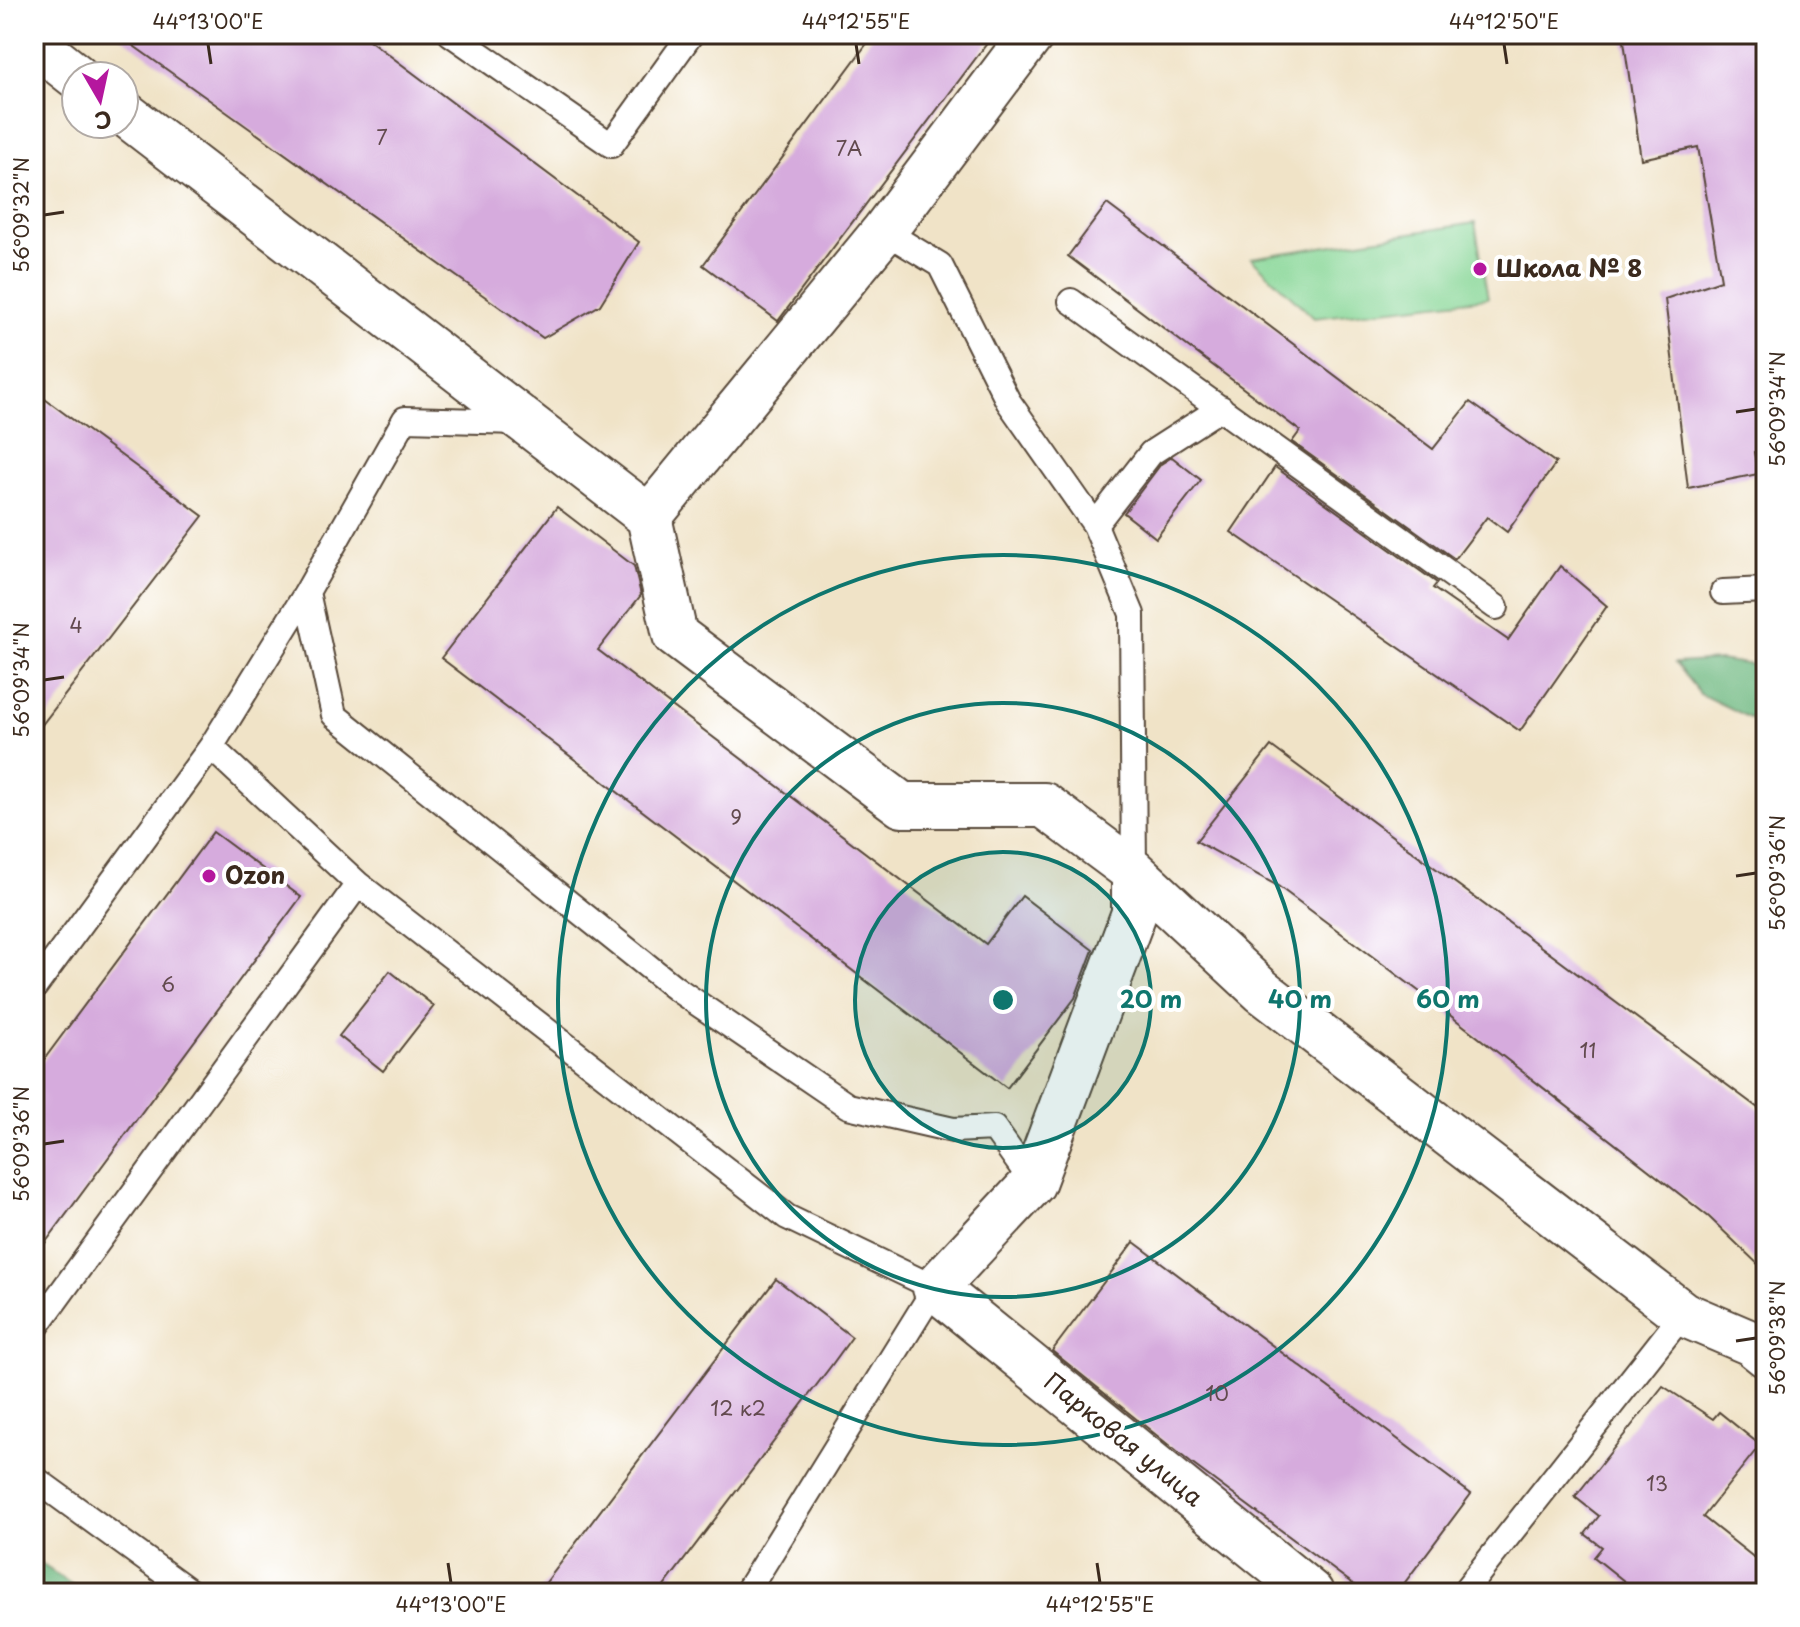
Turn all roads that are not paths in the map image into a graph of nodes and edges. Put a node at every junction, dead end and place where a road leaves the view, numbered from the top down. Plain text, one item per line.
1 (451, 34) edge
2 (691, 34) edge
3 (1032, 34) edge
4 (34, 43) edge
5 (60, 63) edge
6 (140, 125) edge
7 (884, 231) junction
8 (1071, 301) dead end
9 (1221, 408) junction
10 (526, 422) junction
11 (649, 517) junction
12 (1095, 525) junction
13 (1766, 590) edge
14 (307, 592) junction
15 (1723, 592) dead end
16 (1496, 607) dead end
17 (211, 747) junction
18 (1134, 872) junction
19 (358, 884) junction
20 (34, 988) edge
21 (1033, 1183) junction
22 (935, 1288) junction
23 (1683, 1314) junction
24 (34, 1330) edge
25 (1766, 1355) edge
26 (34, 1478) edge
27 (754, 1590) edge
28 (192, 1593) edge
29 (1311, 1593) edge
30 (1463, 1593) edge

1 - 2 lane
3 - 7 street
4 - 5 street
6 - 10 street
7 - 11 street
7 - 12 lane
8 - 9 lane
9 - 12 lane
9 - 16 lane
10 - 11 street
10 - 14 lane
11 - 18 street
12 - 18 lane
13 - 15 lane
14 - 17 lane
14 - 21 lane
17 - 19 lane
17 - 20 lane
18 - 21 street
18 - 23 street
19 - 22 lane
19 - 24 lane
21 - 22 street
22 - 27 lane
22 - 29 street, Парковая улица
23 - 25 street
23 - 30 lane
26 - 28 lane

